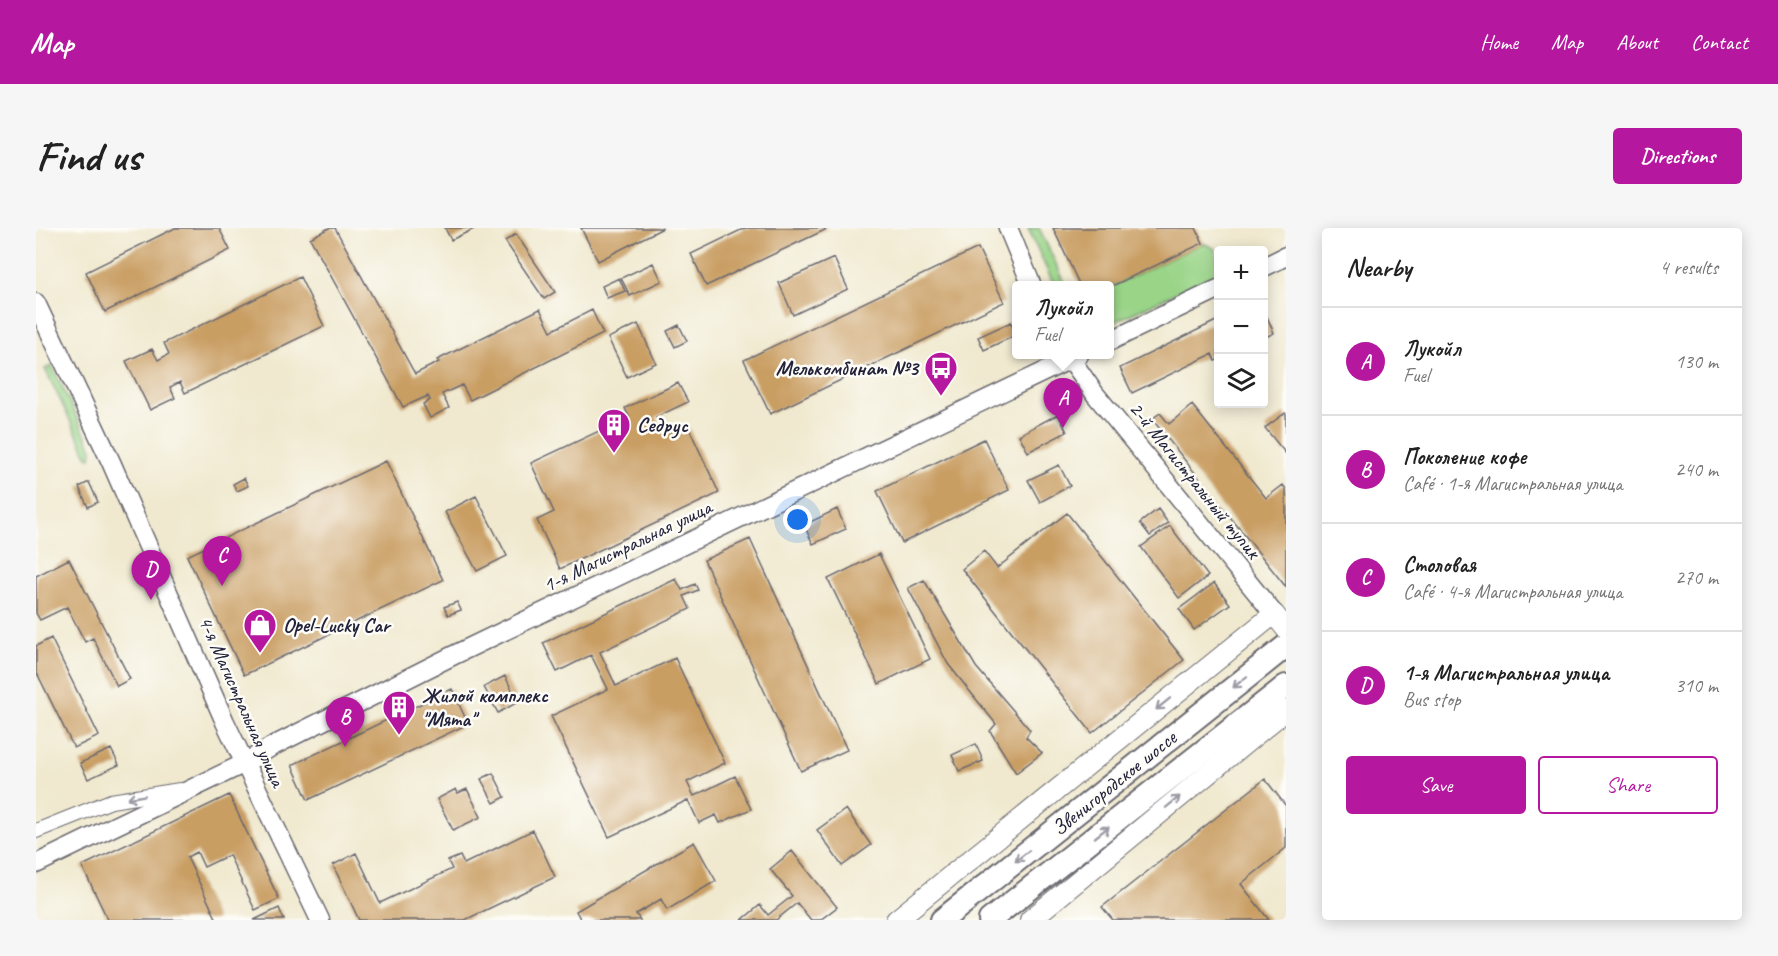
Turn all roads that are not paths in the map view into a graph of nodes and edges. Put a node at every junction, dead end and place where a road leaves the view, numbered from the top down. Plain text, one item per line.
1 (1008, 228) edge
2 (1286, 256) edge
3 (1268, 265) edge
4 (1030, 281) edge
5 (1214, 291) edge
6 (36, 303) edge
7 (1114, 339) edge
8 (1066, 359) edge
9 (1074, 359) edge
10 (1280, 622) edge
11 (1286, 646) edge
12 (1286, 686) edge
13 (1286, 710) edge
14 (245, 763) junction
15 (194, 787) junction
16 (36, 831) edge
17 (36, 864) edge
18 (320, 920) edge
19 (896, 920) edge
20 (942, 920) edge
21 (990, 920) edge
22 (1030, 920) edge

1 - 4 street
2 - 3 street
5 - 7 street
6 - 14 street, 4-я Магистральная улица
8 - 14 street, 1-я Магистральная улица
9 - 10 street, 2-й Магистральный тупик
10 -> 19 main road
11 -> 20 main road, Звенигородское шоссе
21 -> 12 main road, Звенигородское шоссе
22 -> 13 main road
14 - 15 street, 1-я Магистральная улица
14 - 18 street, 4-я Магистральная улица
15 -> 16 street
15 - 17 street, 1-я Магистральная улица

